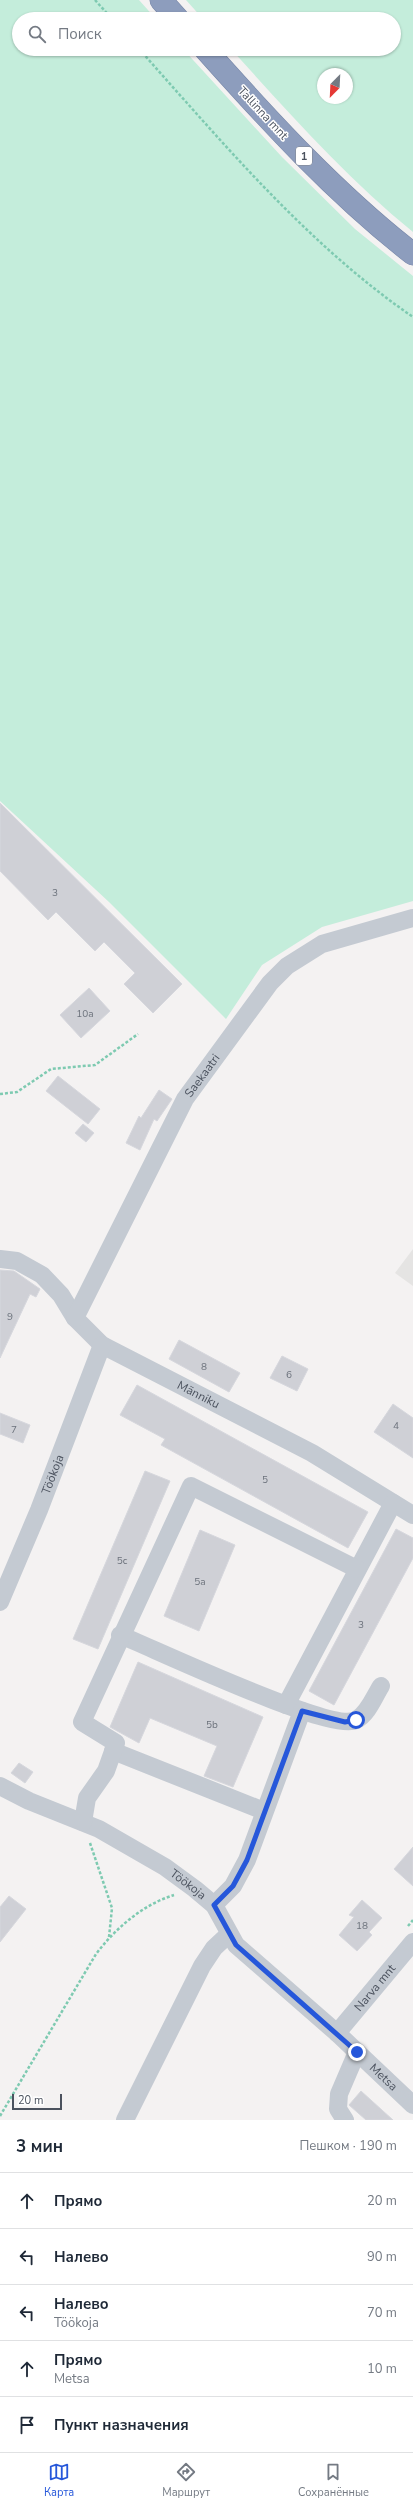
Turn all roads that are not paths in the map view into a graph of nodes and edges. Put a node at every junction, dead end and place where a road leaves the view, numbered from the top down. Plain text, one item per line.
1 (161, 0) edge
2 (172, 12) edge
3 (211, 56) edge
4 (413, 254) edge
5 (413, 918) edge
6 (0, 1259) edge
7 (75, 1318) junction
8 (102, 1345) junction
9 (393, 1503) junction
10 (413, 1515) edge
11 (357, 1569) junction
12 (0, 1602) edge
13 (120, 1635) junction
14 (381, 1686) dead end
15 (294, 1708) junction
16 (113, 1751) junction
17 (0, 1786) edge
18 (264, 1810) junction
19 (83, 1822) junction
20 (214, 1905) junction
21 (229, 1934) junction
22 (413, 1942) edge
23 (337, 2033) junction
24 (357, 2052) junction
25 (413, 2105) edge
26 (125, 2120) edge
27 (345, 2120) edge

1 - 2 highway
3 - 4 highway, Tallinna mnt / 1
5 - 7 street, Saekaatri
6 - 7 street, Männiku
7 - 8 street, Männiku
8 - 9 street, Männiku
8 - 12 street, Töökoja
9 - 10 street, Männiku
9 - 11 street
11 - 13 street
11 - 15 street
13 - 15 street
13 - 16 street
14 - 15 street
15 - 18 street
16 - 18 street
16 - 19 street
17 - 19 street, Töökoja
18 - 20 street
19 - 20 street, Töökoja
20 - 21 street, Töökoja
21 - 23 street, Töökoja
21 - 26 street
22 - 23 street, Narva mnt
23 - 24 street, Metsa
24 - 25 street, Metsa
24 - 27 street

